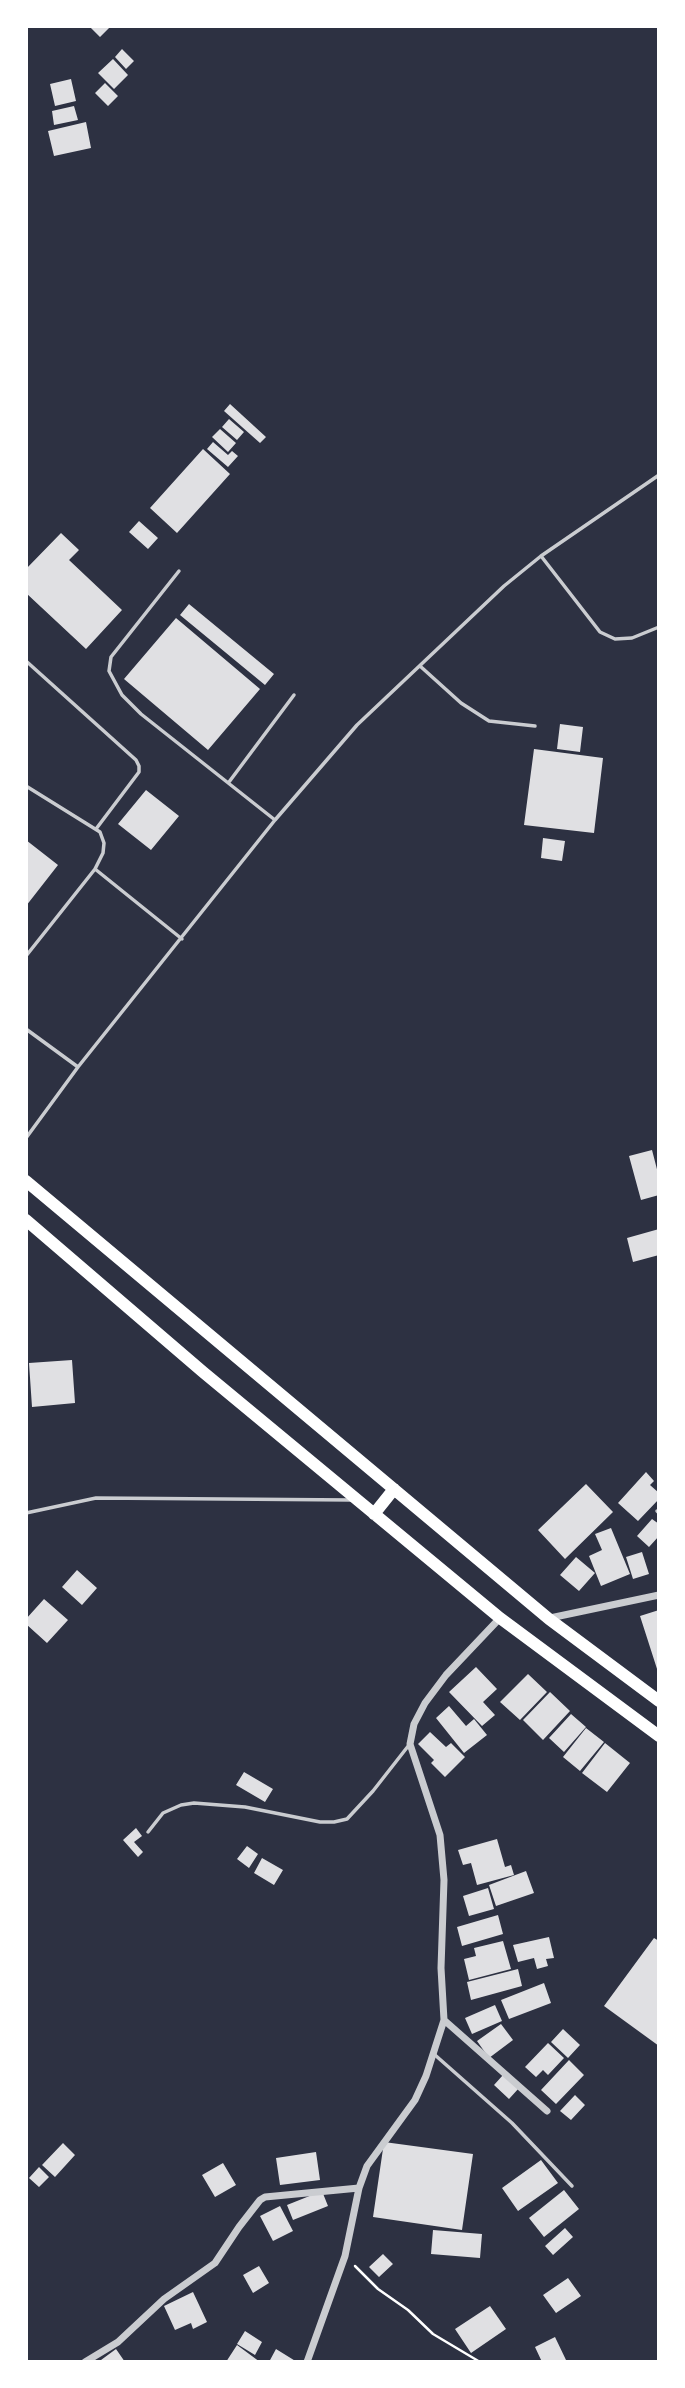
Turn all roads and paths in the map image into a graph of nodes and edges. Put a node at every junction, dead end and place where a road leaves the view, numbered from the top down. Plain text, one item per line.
1 (659, 475) edge
2 (541, 556) junction
3 (179, 571) dead end
4 (659, 627) edge
5 (26, 661) edge
6 (420, 666) junction
7 (294, 695) dead end
8 (536, 726) dead end
9 (229, 782) junction
10 (26, 786) edge
11 (275, 820) junction
12 (96, 830) junction
13 (95, 869) junction
14 (182, 939) junction
15 (26, 956) edge
16 (26, 1029) edge
17 (78, 1067) junction
18 (26, 1138) edge
19 (26, 1181) edge
20 (27, 1220) edge
21 (394, 1489) junction
22 (357, 1500) junction
23 (26, 1513) edge
24 (374, 1514) junction
25 (659, 1595) edge
26 (500, 1618) junction
27 (550, 1619) junction
28 (659, 1701) edge
29 (659, 1736) edge
30 (410, 1744) junction
31 (148, 1832) dead end
32 (444, 2020) junction
33 (433, 2053) junction
34 (547, 2111) dead end
35 (572, 2186) dead end
36 (359, 2188) junction
37 (345, 2256) junction
38 (85, 2362) edge
39 (307, 2362) edge
40 (480, 2362) edge

1 - 2 lane
2 - 4 lane
2 - 6 lane
3 - 9 lane
5 - 12 lane
6 - 8 lane
6 - 11 lane
7 - 9 lane
9 - 11 lane
10 - 12 lane
11 - 14 lane
12 - 13 lane
13 - 14 lane
13 - 15 lane
14 - 17 lane
16 - 17 lane
17 - 18 lane
19 - 21 highway
20 - 22 highway
21 - 24 highway
21 - 27 highway
22 - 23 lane
22 - 24 highway
24 - 26 highway
25 - 27 street
26 - 29 highway
26 - 30 street
27 - 28 highway
30 - 31 lane
30 - 32 street
32 - 33 street
32 - 34 street
33 - 35 lane
33 - 36 street
36 - 37 street
36 - 38 street
37 - 39 street
37 - 40 path

